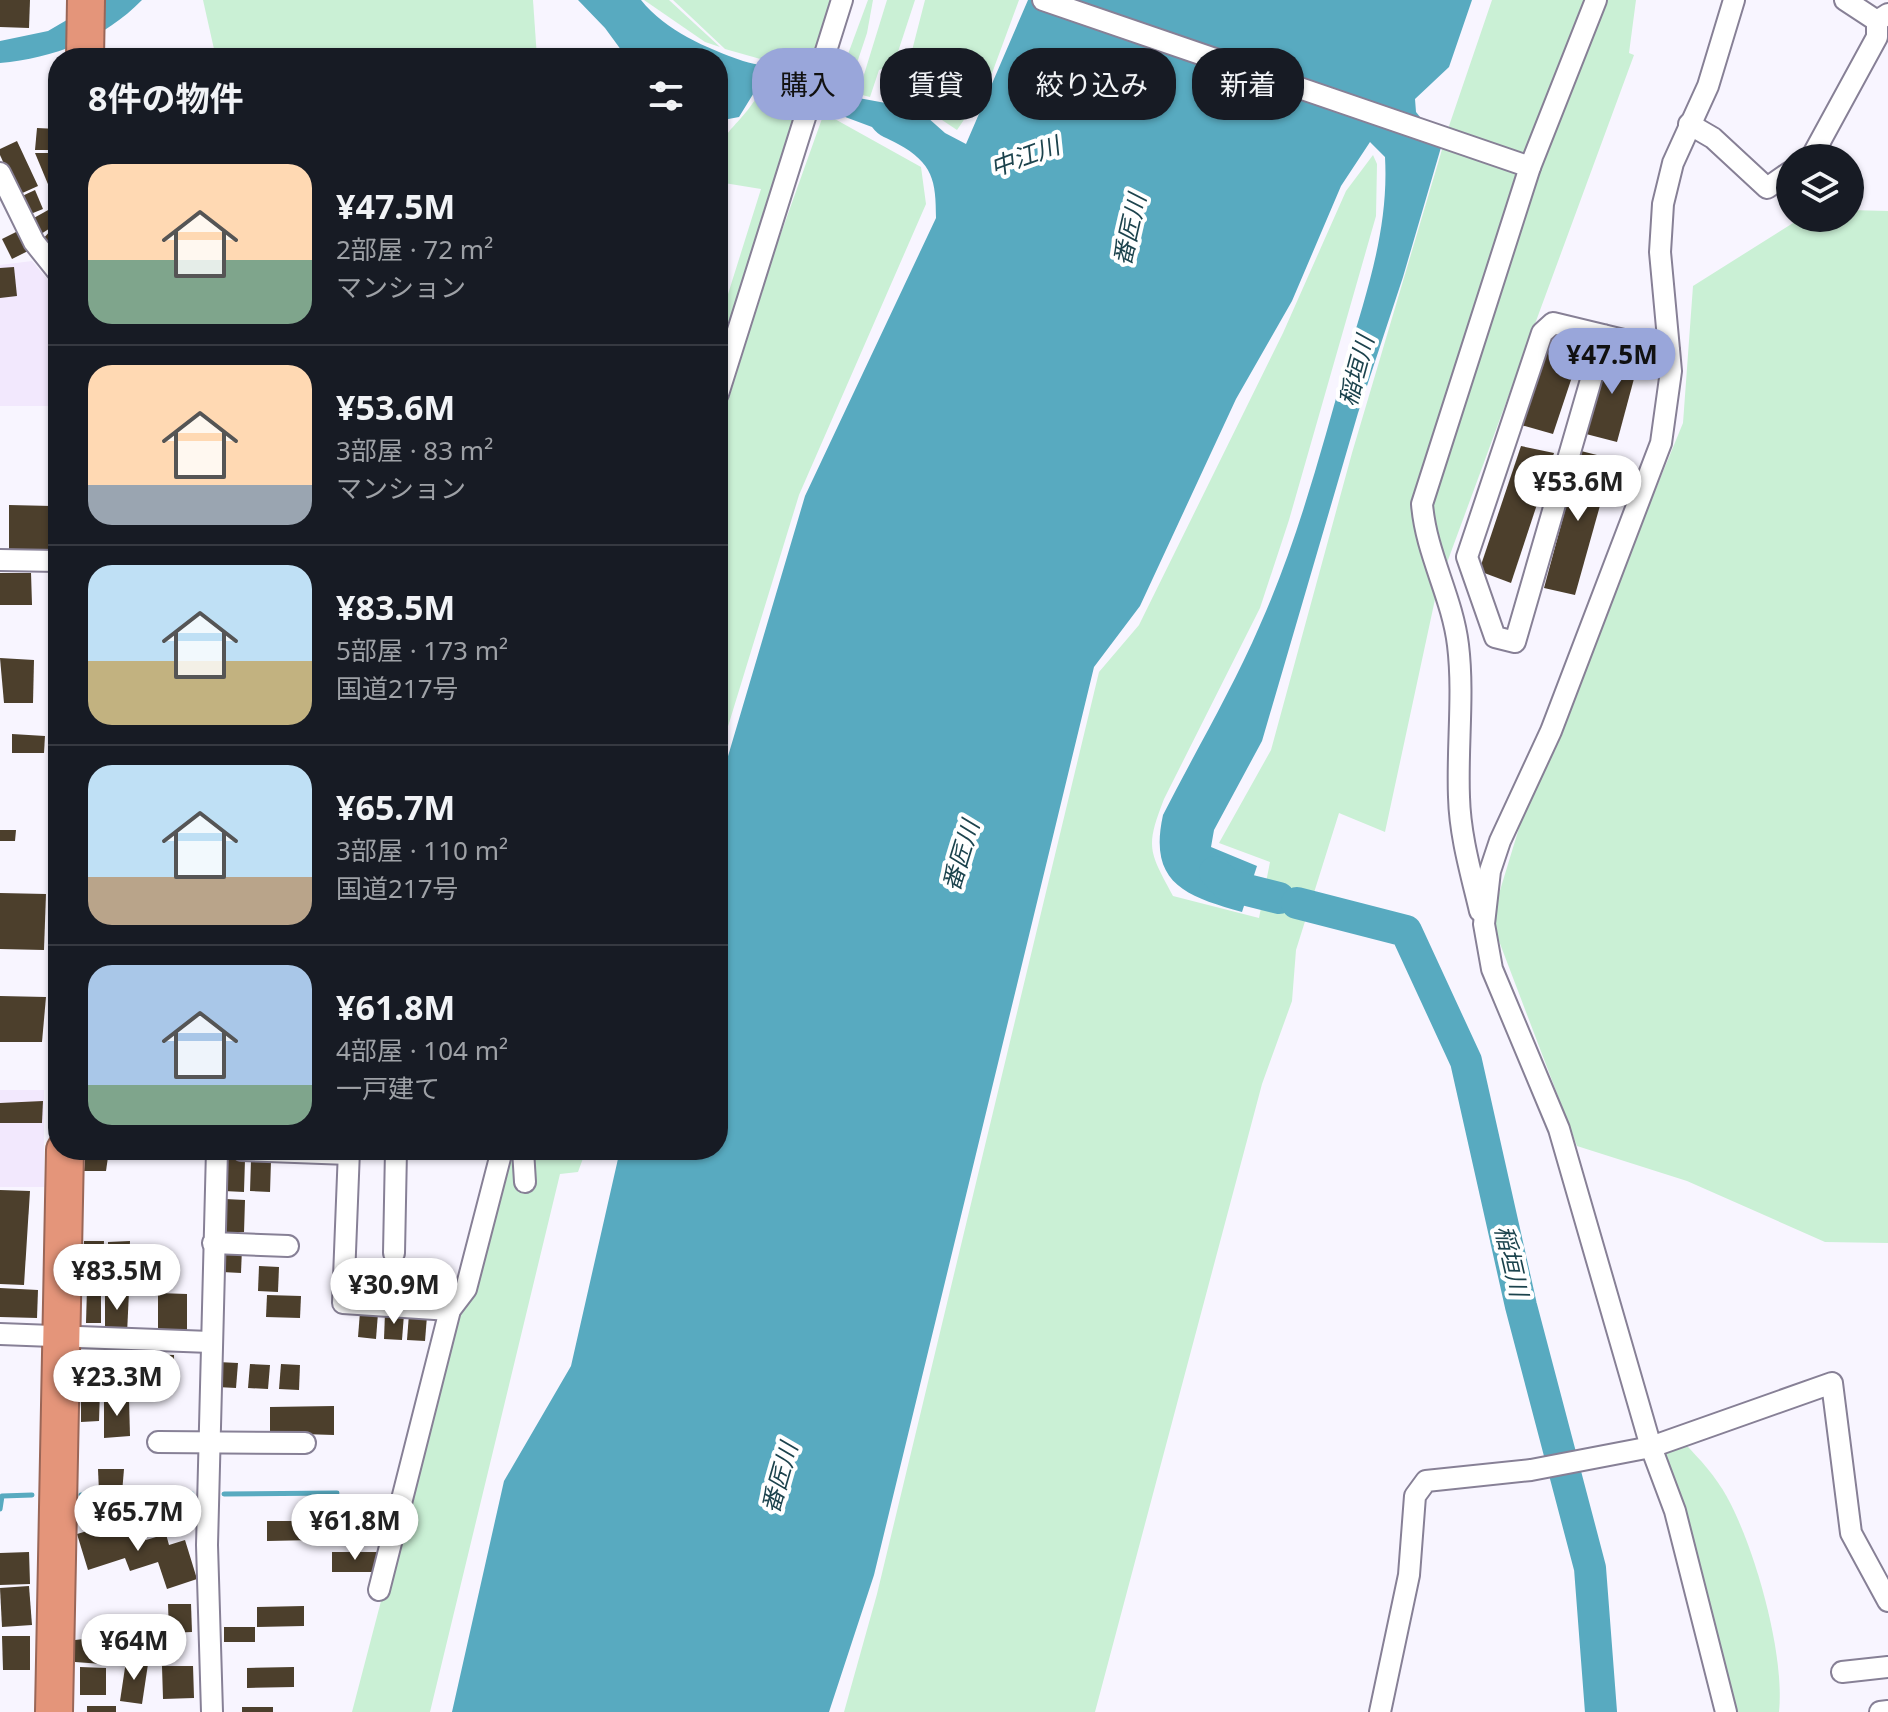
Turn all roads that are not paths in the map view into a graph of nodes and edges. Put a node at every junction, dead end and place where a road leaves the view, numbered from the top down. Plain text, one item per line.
1 (86, 0) edge
2 (842, 0) edge
3 (1043, 0) edge
4 (1596, 0) edge
5 (1734, 0) edge
6 (1845, 0) edge
7 (1882, 17) edge
8 (85, 48) edge
9 (1689, 124) junction
10 (1819, 144) edge
11 (1526, 166) junction
12 (0, 173) edge
13 (1776, 182) edge
14 (48, 260) edge
15 (1604, 335) junction
16 (1669, 351) junction
17 (728, 362) edge
18 (0, 560) edge
19 (48, 561) edge
20 (1484, 924) junction
21 (65, 1160) edge
22 (217, 1160) edge
23 (349, 1160) edge
24 (396, 1160) edge
25 (499, 1160) edge
26 (524, 1160) edge
27 (525, 1182) dead end
28 (213, 1243) junction
29 (288, 1246) dead end
30 (394, 1253) dead end
31 (450, 1310) junction
32 (0, 1334) edge
33 (61, 1337) junction
34 (210, 1342) junction
35 (158, 1442) dead end
36 (305, 1443) dead end
37 (208, 1444) junction
38 (1651, 1447) junction
39 (379, 1590) dead end
40 (1888, 1601) edge
41 (1888, 1667) edge
42 (1842, 1672) dead end
43 (1888, 1711) edge
44 (54, 1712) edge
45 (212, 1712) edge
46 (1380, 1712) edge
47 (1726, 1712) edge
48 (1880, 1712) edge

1 - 8 highway
2 - 17 street
3 - 11 street
4 - 11 street
5 - 9 street
6 - 7 street
7 - 10 street
9 - 13 street
9 - 16 street
11 - 20 street
12 - 14 street
15 - 15 street
15 - 16 street
16 - 20 street
18 - 19 street
20 - 38 street
21 - 33 highway
22 - 28 street
23 - 31 street
24 - 30 street
25 - 31 street
26 - 27 street
28 - 29 street
28 - 34 street
31 - 39 street
32 - 33 street
33 - 34 street
33 - 44 highway
34 - 37 street
35 - 37 street
36 - 37 street
37 - 45 street
38 - 40 street
38 - 46 street
38 - 47 street
41 - 42 street
43 - 48 street

